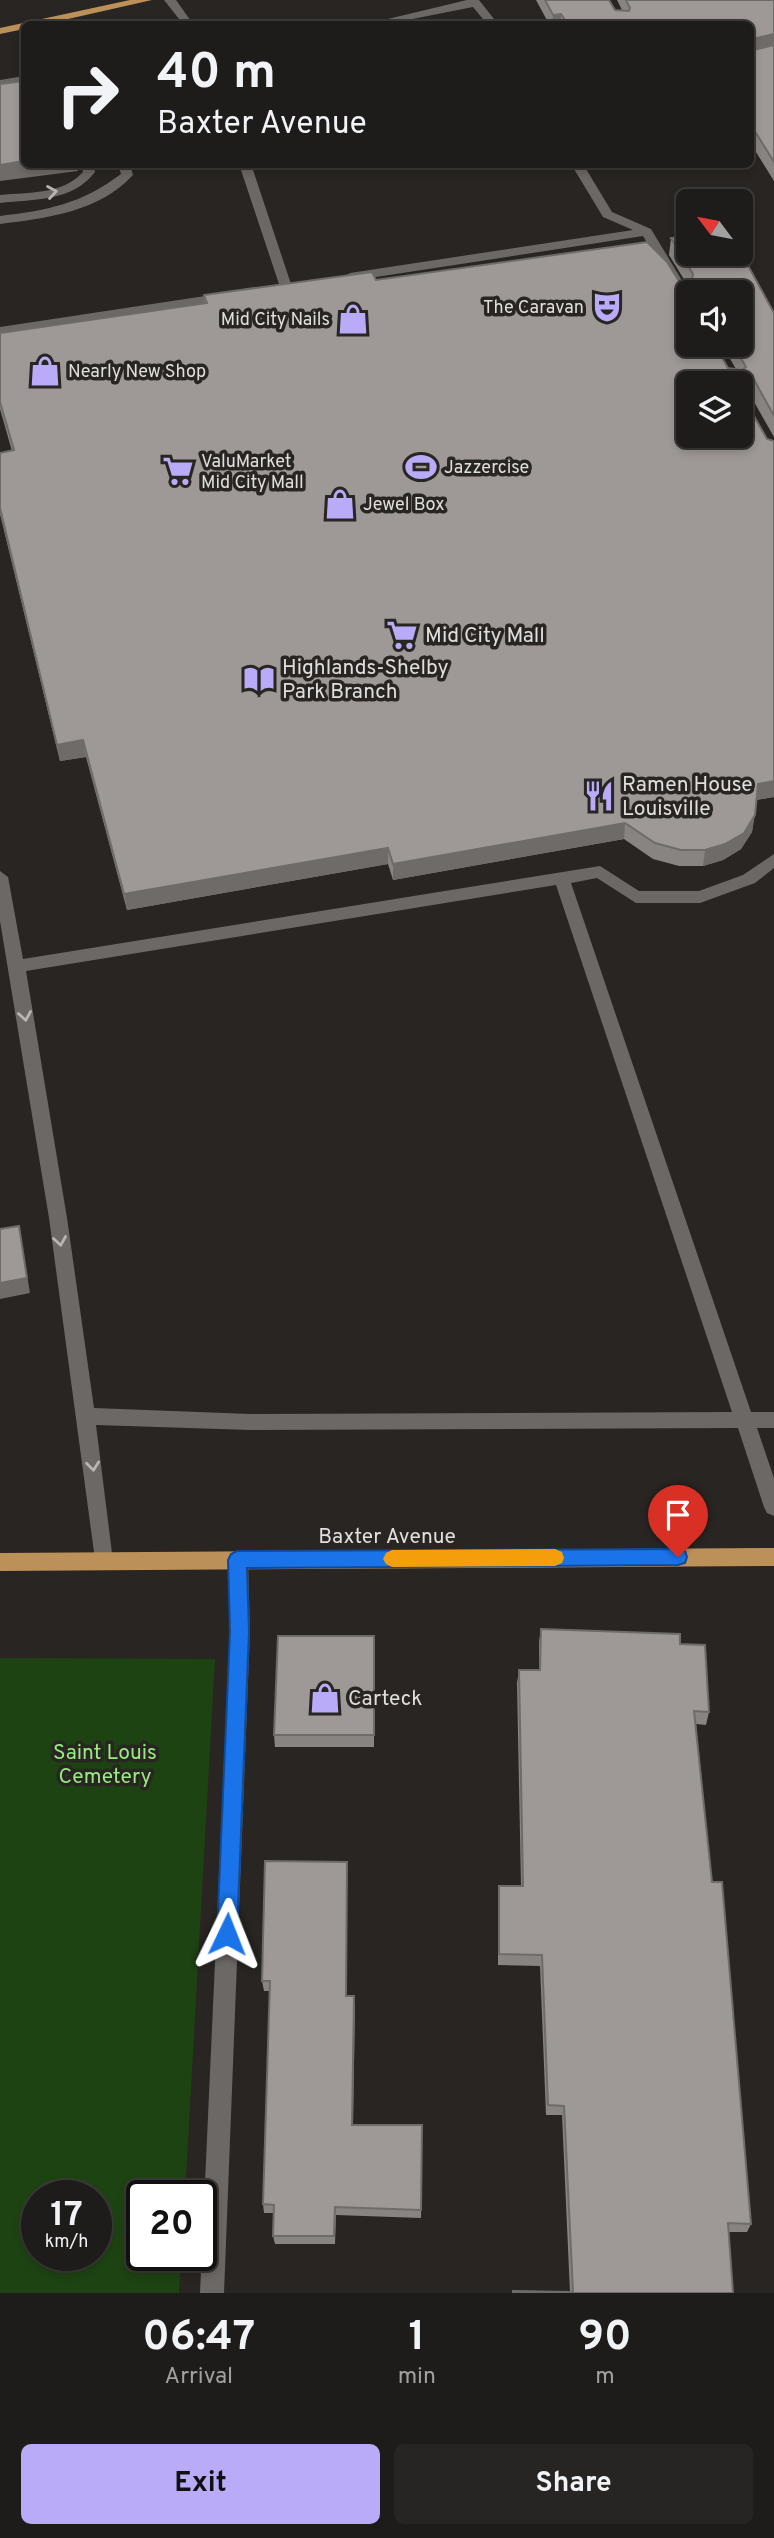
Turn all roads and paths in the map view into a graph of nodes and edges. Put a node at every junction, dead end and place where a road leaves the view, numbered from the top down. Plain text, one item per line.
1 (146, 0) edge
2 (170, 0) edge
3 (474, 1) edge
4 (46, 21) edge
5 (186, 21) edge
6 (386, 21) edge
7 (491, 21) edge
8 (21, 27) edge
9 (0, 31) edge
10 (21, 80) edge
11 (0, 83) edge
12 (88, 168) edge
13 (125, 168) edge
14 (246, 168) edge
15 (579, 168) edge
16 (0, 199) edge
17 (0, 220) edge
18 (647, 232) junction
19 (339, 279) edge
20 (676, 281) edge
21 (285, 287) edge
22 (245, 294) edge
23 (0, 331) edge
24 (774, 860) edge
25 (0, 877) edge
26 (562, 880) junction
27 (17, 966) junction
28 (87, 1416) junction
29 (744, 1419) junction
30 (774, 1420) edge
31 (774, 1507) edge
32 (774, 1557) edge
33 (103, 1560) junction
34 (237, 1560) junction
35 (0, 1562) edge
36 (212, 2293) edge

1 - 4 main road
2 - 5 lane
3 - 6 lane
3 - 7 lane
8 - 9 main road
10 - 11 lane
16 -> 12 lane
13 - 17 lane
14 - 21 lane
15 - 18 lane
18 - 19 lane
18 - 20 lane
22 - 23 lane
24 - 26 lane
25 - 27 lane
26 - 27 lane
26 - 29 lane
27 -> 28 lane
28 - 29 lane
28 -> 33 lane
29 - 30 lane
29 - 31 lane
32 - 34 main road, Baxter Avenue
33 - 34 main road, Baxter Avenue
33 - 35 main road, Baxter Avenue
34 - 36 lane

